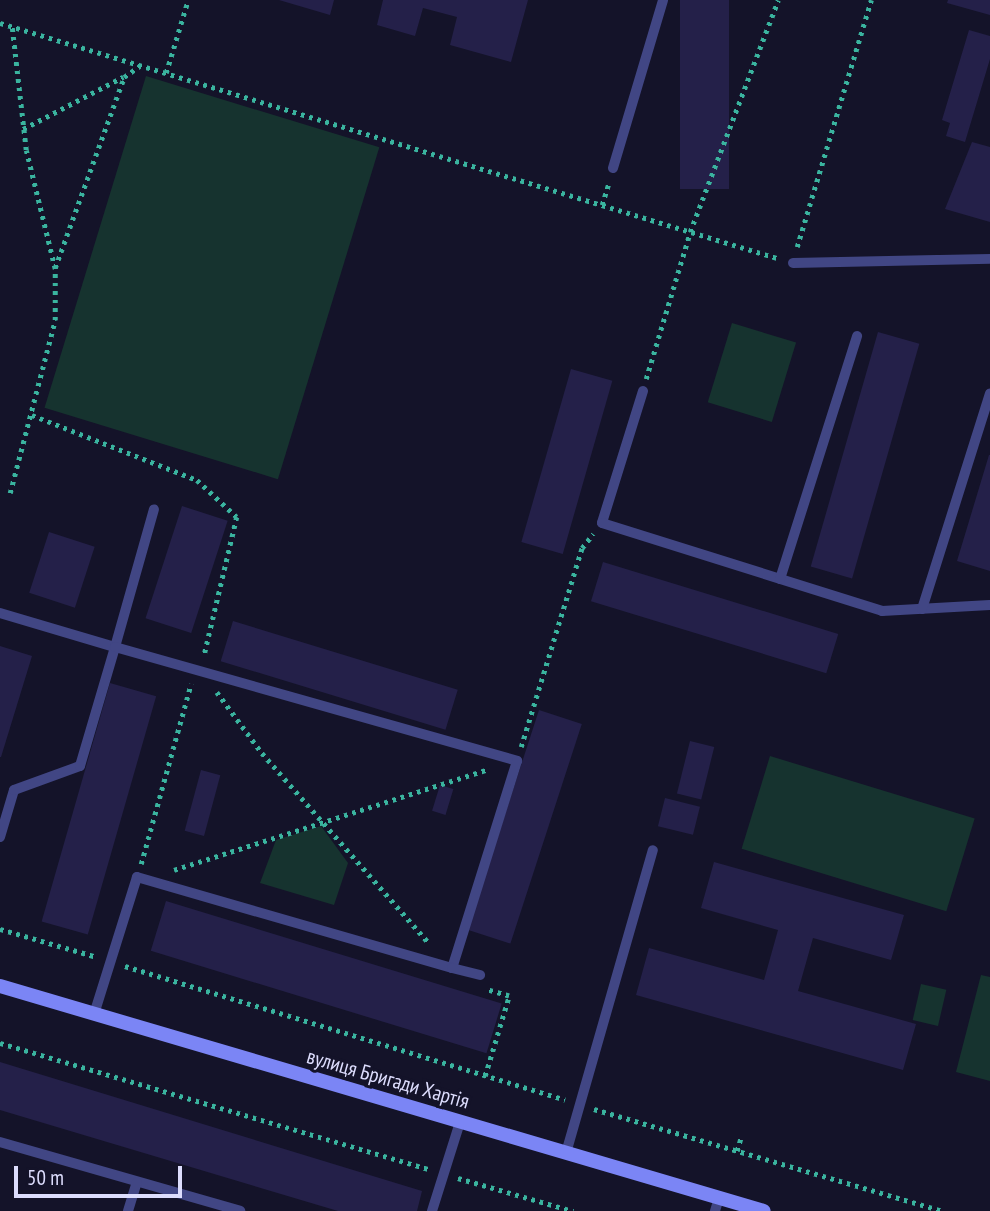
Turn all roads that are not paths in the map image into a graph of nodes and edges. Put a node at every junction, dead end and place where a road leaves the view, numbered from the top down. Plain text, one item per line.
1 (663, 0) edge
2 (613, 168) road end
3 (990, 260) edge
4 (793, 263) road end
5 (857, 336) dead end
6 (643, 391) road end
7 (990, 393) edge
8 (154, 509) dead end
9 (780, 579) junction
10 (990, 605) edge
11 (922, 609) junction
12 (0, 614) edge
13 (115, 647) junction
14 (0, 837) edge
15 (653, 850) dead end
16 (452, 968) junction
17 (480, 975) dead end
18 (0, 986) edge
19 (94, 1014) junction
20 (460, 1122) junction
21 (0, 1142) edge
22 (566, 1153) junction
23 (137, 1182) junction
24 (717, 1204) edge
25 (128, 1211) edge
26 (240, 1211) edge
27 (432, 1211) edge
28 (764, 1211) edge

1 - 2 lane
3 - 4 lane
5 - 9 lane
6 - 9 lane
7 - 11 lane
8 - 13 lane
9 - 11 lane
10 - 11 lane
12 - 13 lane
13 - 14 lane
13 - 16 lane
15 - 22 lane
16 - 17 lane
16 - 19 lane
18 - 19 street, вулиця Бригади Хартія
19 - 20 street, вулиця Бригади Хартія
20 - 22 street, вулиця Бригади Хартія
20 - 27 lane
21 - 23 lane
22 - 24 street, вулиця Бригади Хартія
23 - 25 lane
23 - 26 lane
24 - 28 street, вулиця Бригади Хартія

